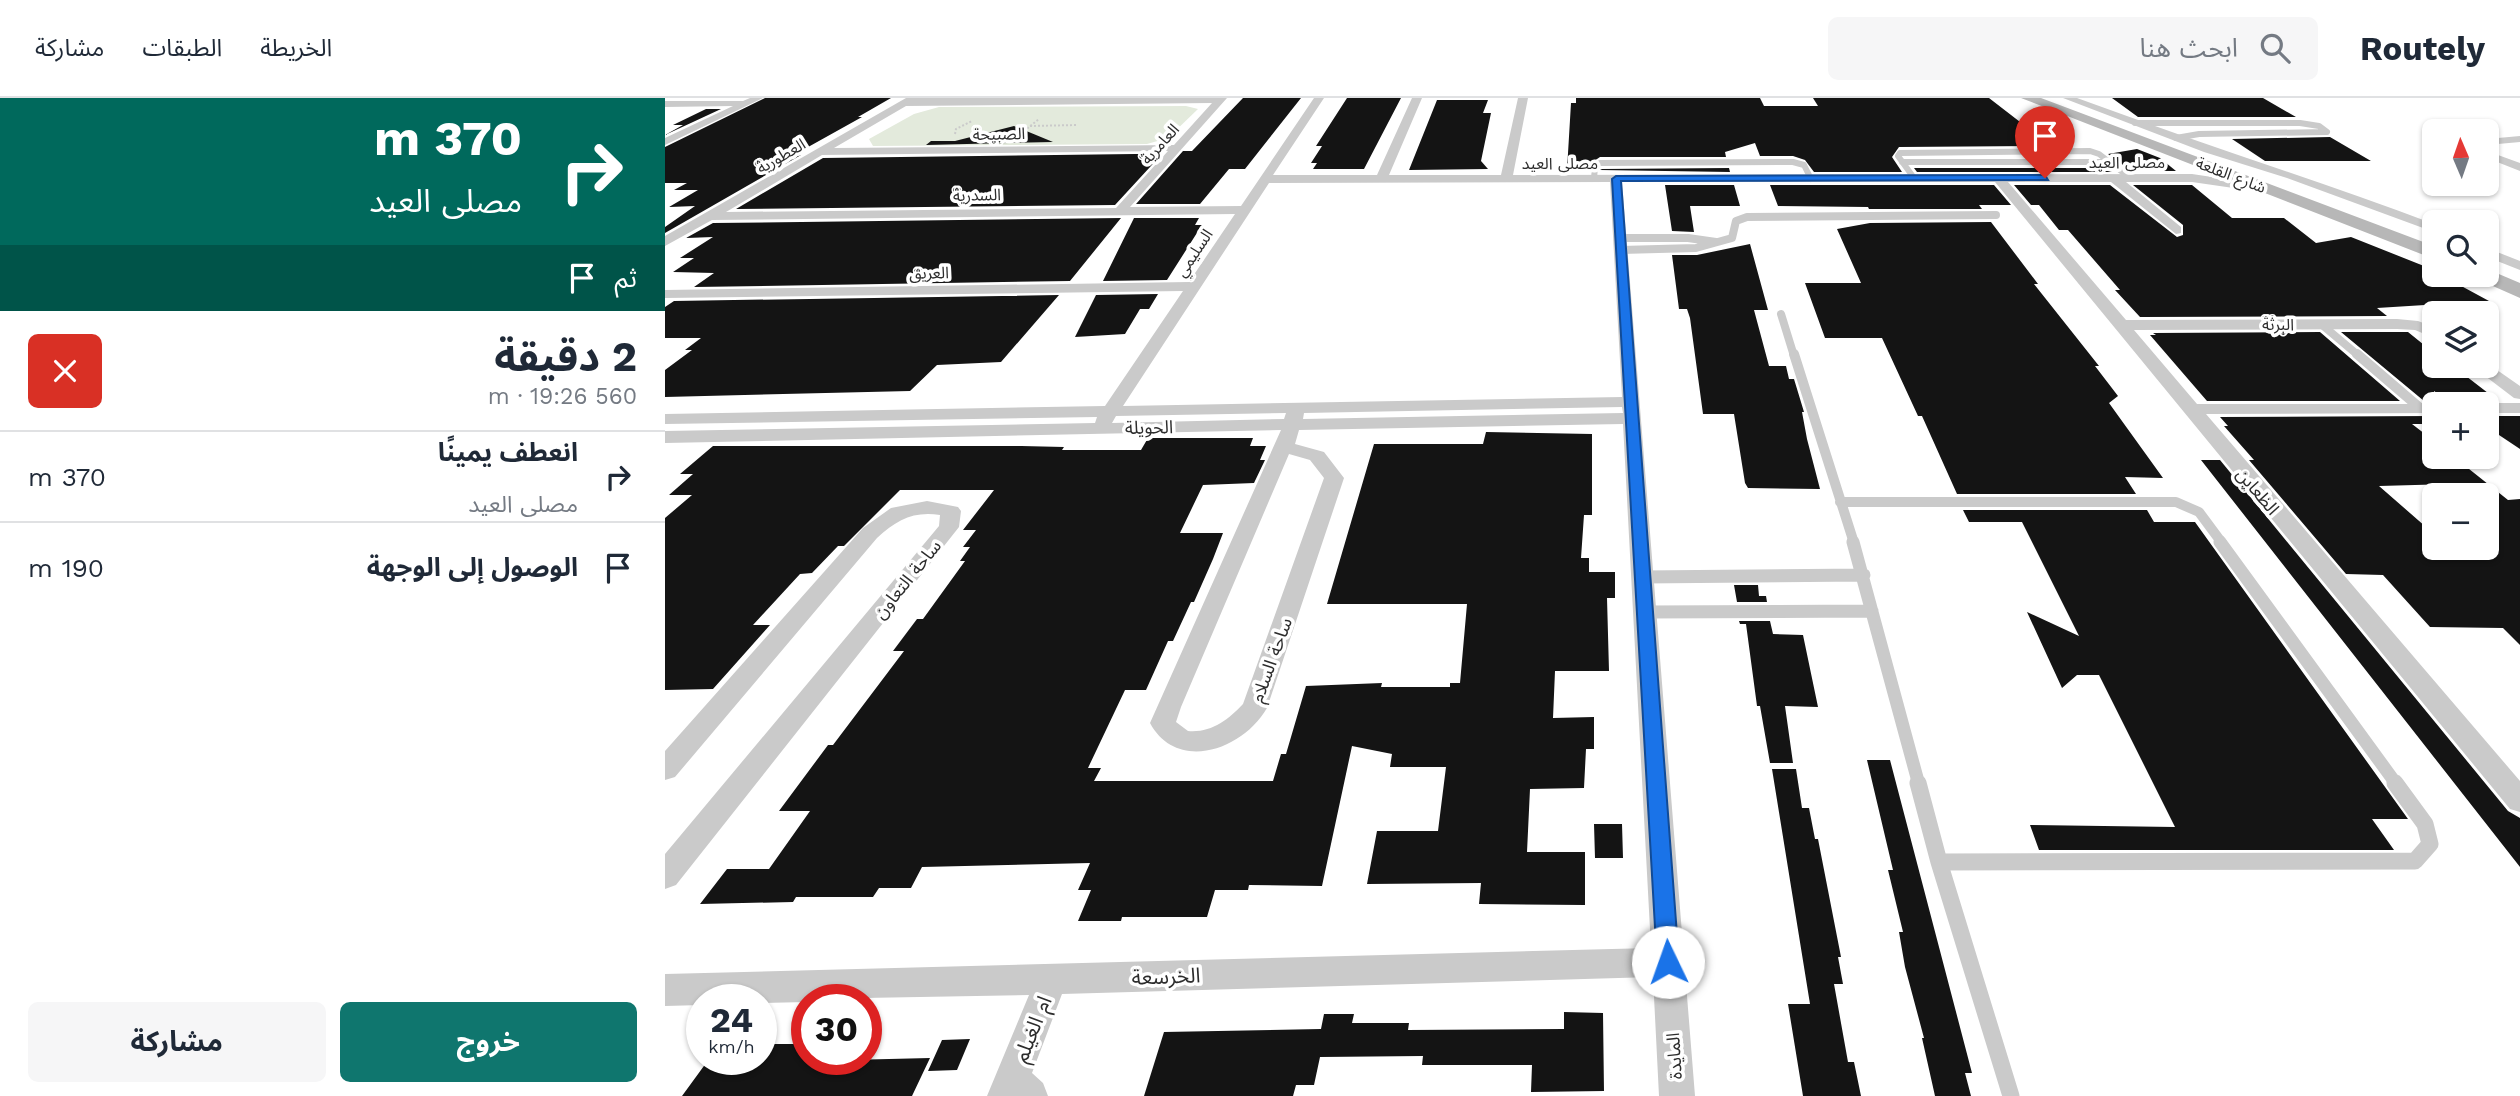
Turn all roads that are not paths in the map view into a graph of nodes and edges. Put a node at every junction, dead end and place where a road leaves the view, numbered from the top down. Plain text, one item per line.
1 (758, 98) edge
2 (1319, 98) edge
3 (1417, 98) edge
4 (1523, 98) edge
5 (2028, 98) edge
6 (2052, 98) edge
7 (2068, 98) edge
8 (1222, 99) edge
9 (909, 100) edge
10 (746, 103) junction
11 (665, 104) edge
12 (2129, 122) junction
13 (2176, 138) junction
14 (2520, 139) edge
15 (2499, 141) edge
16 (665, 142) edge
17 (1177, 148) junction
18 (821, 152) junction
19 (2182, 156) junction
20 (2499, 159) edge
21 (1902, 162) junction
22 (2108, 162) junction
23 (2520, 167) edge
24 (2275, 170) junction
25 (1914, 178) junction
26 (1998, 178) junction
27 (2114, 178) junction
28 (2130, 178) junction
29 (2192, 178) junction
30 (1264, 179) junction
31 (1381, 179) junction
32 (1506, 179) junction
33 (1605, 179) junction
34 (1811, 179) junction
35 (2269, 190) junction
36 (1244, 209) junction
37 (1120, 211) junction
38 (1996, 215) dead end
39 (710, 216) junction
40 (2391, 224) junction
41 (2422, 224) edge
42 (2176, 230) dead end
43 (2422, 236) edge
44 (665, 242) edge
45 (1620, 244) junction
46 (2422, 248) edge
47 (2499, 257) edge
48 (2499, 266) edge
49 (2520, 266) edge
50 (2520, 275) edge
51 (2499, 282) edge
52 (1193, 286) junction
53 (2520, 291) edge
54 (665, 294) edge
55 (1781, 314) dead end
56 (2321, 324) junction
57 (2120, 325) junction
58 (2422, 328) edge
59 (2497, 378) edge
60 (2520, 394) edge
61 (2422, 404) edge
62 (2422, 408) edge
63 (2499, 408) edge
64 (2520, 408) edge
65 (2189, 409) junction
66 (1631, 410) junction
67 (1295, 417) junction
68 (665, 419) edge
69 (1105, 420) junction
70 (665, 437) edge
71 (1286, 447) junction
72 (1840, 502) junction
73 (1864, 575) junction
74 (1643, 577) junction
75 (1872, 611) junction
76 (1646, 612) junction
77 (665, 769) edge
78 (2520, 802) edge
79 (670, 859) edge
80 (1939, 862) junction
81 (1668, 962) junction
82 (1052, 979) junction
83 (665, 990) edge
84 (1015, 1090) edge
85 (1677, 1096) edge
86 (2011, 1096) edge

1 - 10 street
2 - 30 street, السليمي
3 - 31 street
4 - 32 street
5 - 19 main road, شارع القلعة
6 - 40 main road, شارع القلعة
7 - 12 street, شارع القلعة
8 - 9 street
8 - 17 street, العامرية
9 - 18 street, العطورية
10 - 11 street
10 - 16 street
12 - 13 street, شارع القلعة
12 - 13 lane
13 - 24 street, شارع القلعة
14 - 15 street
17 - 18 street, الصبيحة
17 - 37 street, العامرية
18 - 39 street, العطورية
19 - 29 street, مصلى العيد
19 - 35 main road, شارع القلعة
20 - 23 street
21 - 22 lane
21 - 22 lane
21 - 25 lane
22 - 28 lane
24 - 40 main road
24 - 41 street, شارع القلعة
25 - 26 street, مصلى العيد
25 - 34 street, مصلى العيد
26 - 27 street, مصلى العيد
26 - 57 street, الظعاين
27 - 28 street, مصلى العيد
27 - 42 street
28 - 29 street, مصلى العيد
29 - 35 street, مصلى العيد
30 - 31 street, مصلى العيد
30 - 36 street, السليمي
31 - 32 street, مصلى العيد
32 - 33 street, مصلى العيد
33 - 34 street, مصلى العيد
33 - 34 lane
33 - 45 street, المايدة
35 - 46 main road, شارع القلعة
36 - 37 street, السدرية
36 - 52 street, السليمي
37 - 39 street, السدرية
38 - 45 lane
39 - 44 street, العطورية
40 - 43 main road, شارع القلعة
45 - 66 street, المايدة
47 - 49 street
48 - 50 main road
51 - 53 main road
52 - 54 street, العريق
52 - 69 street, السليمي
55 - 72 lane
56 - 57 street, البرثة
56 - 58 street, البرثة
56 - 61 lane
57 - 65 street, الظعاين
59 - 60 street
62 - 65 street
63 - 64 street
65 - 78 street, الظعاين
66 - 67 street, الحويلة
66 - 74 street, المايدة
67 - 69 street, الحويلة
67 - 71 street, ساحة السلام
68 - 69 street, الحويلة
69 - 70 street, الحويلة
71 - 71 street, ساحة السلام
72 - 73 lane
72 - 80 lane
73 - 74 lane
73 - 75 lane
74 - 76 street, المايدة
75 - 76 lane
75 - 80 lane
76 - 81 street, المايدة
77 - 79 street, ساحة التعاون
80 - 86 lane
81 - 82 street, الخرسعة
81 - 85 street, المايدة
82 - 83 street, الخرسعة
82 - 84 street, ام الغيلم

